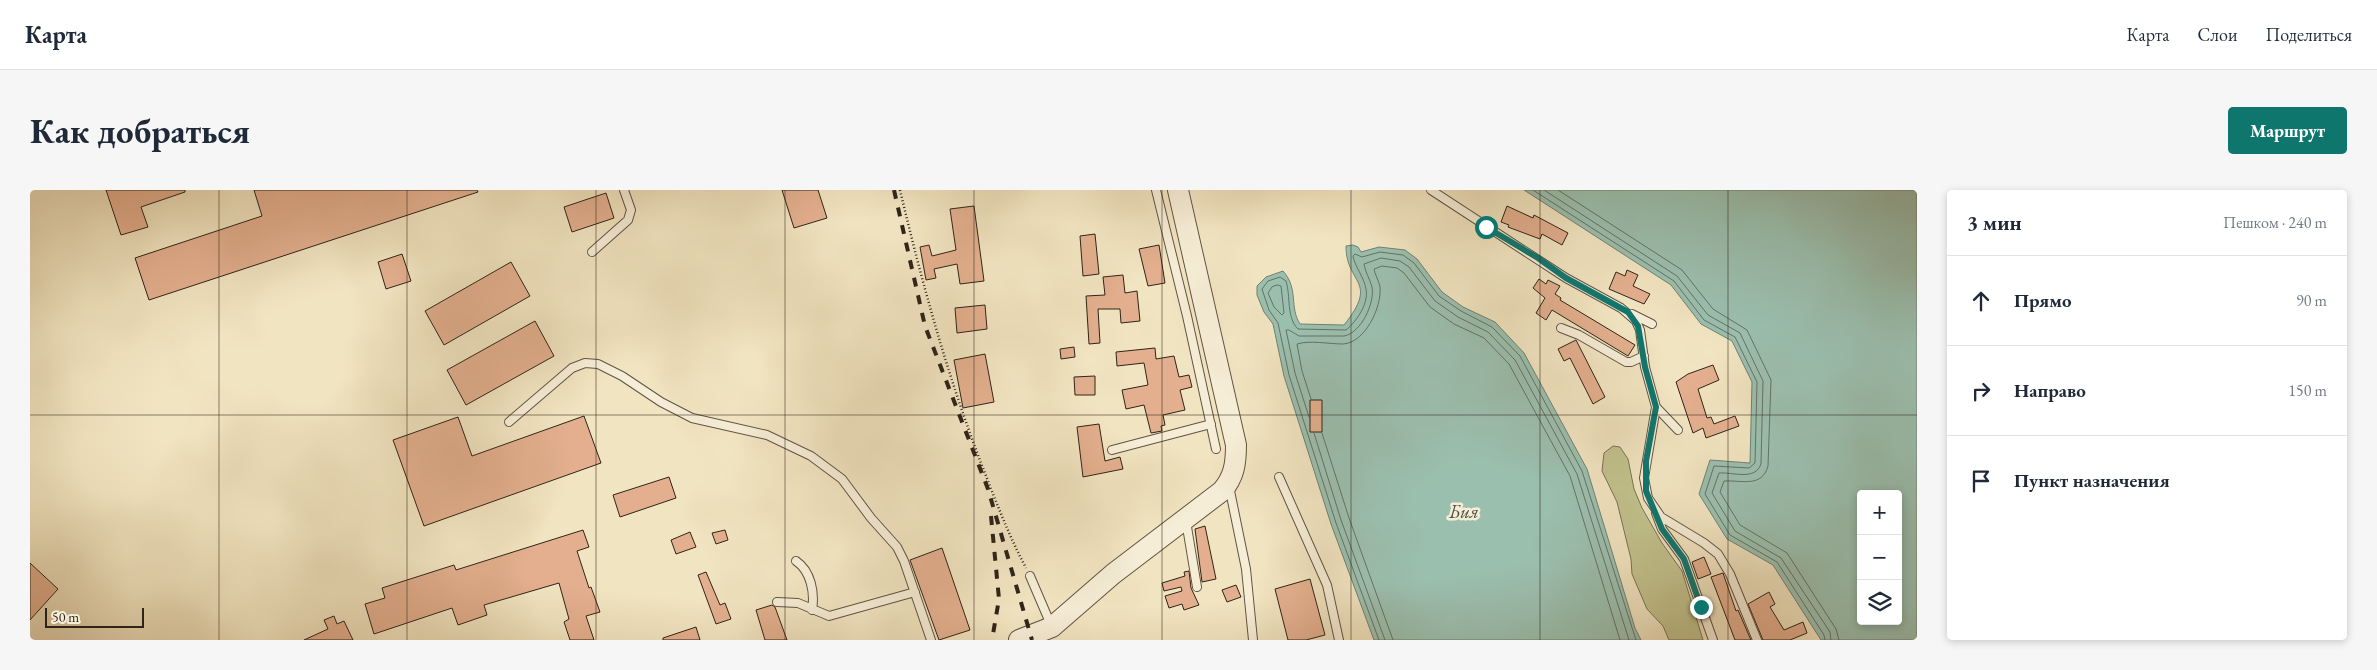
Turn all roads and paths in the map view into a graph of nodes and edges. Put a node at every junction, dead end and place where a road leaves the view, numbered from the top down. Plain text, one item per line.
1 (624, 190) edge
2 (900, 190) edge
3 (1156, 190) edge
4 (1178, 190) edge
5 (1432, 190) edge
6 (592, 252) dead end
7 (1628, 312) junction
8 (1652, 324) dead end
9 (1561, 328) dead end
10 (1644, 356) junction
11 (1656, 407) junction
12 (510, 422) dead end
13 (1211, 424) junction
14 (1678, 430) dead end
15 (1216, 449) dead end
16 (1112, 450) dead end
17 (1279, 477) dead end
18 (1228, 484) junction
19 (1656, 512) junction
20 (1186, 519) junction
21 (796, 561) dead end
22 (1030, 576) joint
23 (1197, 587) dead end
24 (915, 592) junction
25 (777, 602) dead end
26 (812, 610) junction
27 (1054, 633) edge
28 (931, 640) edge
29 (1019, 640) edge
30 (1253, 640) edge
31 (1339, 640) edge
32 (1713, 640) edge
33 (1757, 640) edge

1 - 6 lane
2 - 22 path
3 - 13 lane
4 - 18 street
5 - 7 lane
7 - 8 lane
7 - 10 lane
9 - 10 lane
10 - 11 lane
11 - 14 lane
11 - 19 lane
12 - 24 lane
13 - 15 lane
13 - 16 lane
17 - 31 lane
18 - 20 street
18 - 30 lane
19 - 32 lane
19 - 33 lane
20 - 23 lane
20 - 27 street
21 - 26 lane
22 - 27 lane
24 - 26 lane
24 - 28 lane
25 - 26 lane
27 - 29 street

